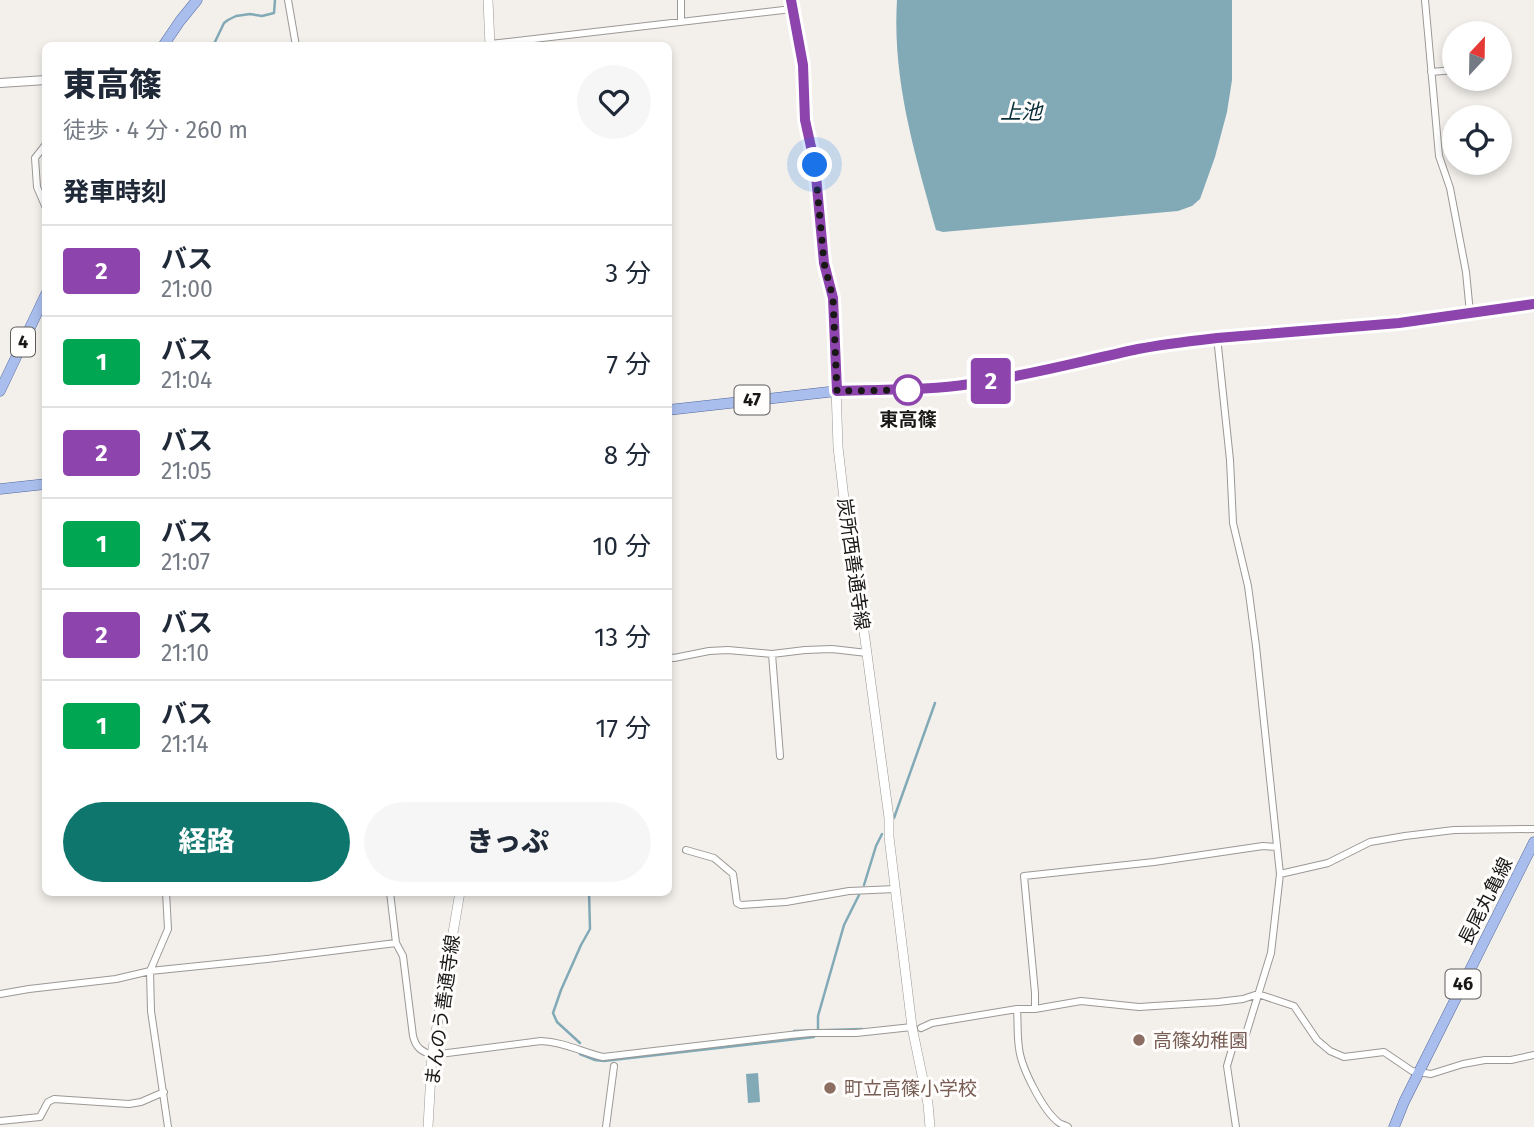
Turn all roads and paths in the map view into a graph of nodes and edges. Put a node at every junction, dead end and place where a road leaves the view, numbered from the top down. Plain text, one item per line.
1 (197, 0) edge
2 (288, 0) edge
3 (488, 0) edge
4 (681, 0) edge
5 (1425, 0) edge
6 (792, 4) edge
7 (681, 21) junction
8 (166, 42) edge
9 (295, 42) edge
10 (490, 42) edge
11 (514, 42) edge
12 (1442, 71) edge
13 (1431, 72) junction
14 (42, 80) edge
15 (0, 83) edge
16 (42, 149) edge
17 (42, 199) edge
18 (42, 302) edge
19 (1534, 304) edge
20 (1470, 313) junction
21 (1217, 338) junction
22 (0, 391) edge
23 (837, 391) junction
24 (672, 410) edge
25 (42, 484) edge
26 (0, 489) edge
27 (867, 653) junction
28 (772, 654) junction
29 (672, 658) edge
30 (780, 756) dead end
31 (1534, 829) edge
32 (1534, 842) edge
33 (1277, 847) junction
34 (686, 850) dead end
35 (1280, 874) junction
36 (896, 890) junction
37 (166, 896) edge
38 (390, 896) edge
39 (459, 896) edge
40 (396, 943) junction
41 (150, 971) junction
42 (1258, 994) junction
43 (0, 995) edge
44 (1017, 1009) junction
45 (1035, 1009) junction
46 (917, 1027) junction
47 (432, 1055) junction
48 (1534, 1055) edge
49 (614, 1066) dead end
50 (1419, 1073) junction
51 (164, 1092) junction
52 (0, 1121) edge
53 (167, 1127) edge
54 (428, 1127) edge
55 (606, 1127) edge
56 (930, 1127) edge
57 (1068, 1127) edge
58 (1236, 1127) edge
59 (1394, 1127) edge

1 - 8 main road
2 - 9 street
3 - 10 main road
4 - 7 street
5 - 13 street
6 - 7 street
6 - 23 main road, 炭所西善通寺線
7 - 11 street
12 - 13 street
13 - 20 street
14 - 15 street
16 - 17 street
18 - 22 main road, 4
19 - 20 main road, 47
20 - 21 main road, 47
21 - 23 main road, 47
21 - 33 street
23 - 24 main road, 47
23 - 27 main road, 炭所西善通寺線
25 - 26 main road
27 - 28 street
27 - 36 main road, 炭所西善通寺線
28 - 29 street
28 - 30 street
31 - 35 street
32 - 50 main road, 長尾丸亀線 / 46
33 - 35 street
33 - 45 street
34 - 36 street
35 - 42 street
36 - 46 main road, 炭所西善通寺線
37 - 41 street
38 - 40 street
39 - 47 main road, まんのう善通寺線
40 - 41 street
40 - 47 street
41 - 43 street
41 - 51 street
42 - 45 street
42 - 50 street
42 - 58 street
44 - 45 street
44 - 46 street
44 - 57 street
46 - 47 street
46 - 56 main road, 炭所西善通寺線
47 - 54 main road, まんのう善通寺線
48 - 50 street
49 - 55 street
50 - 59 main road, 長尾丸亀線 / 46
51 - 52 street
51 - 53 street

